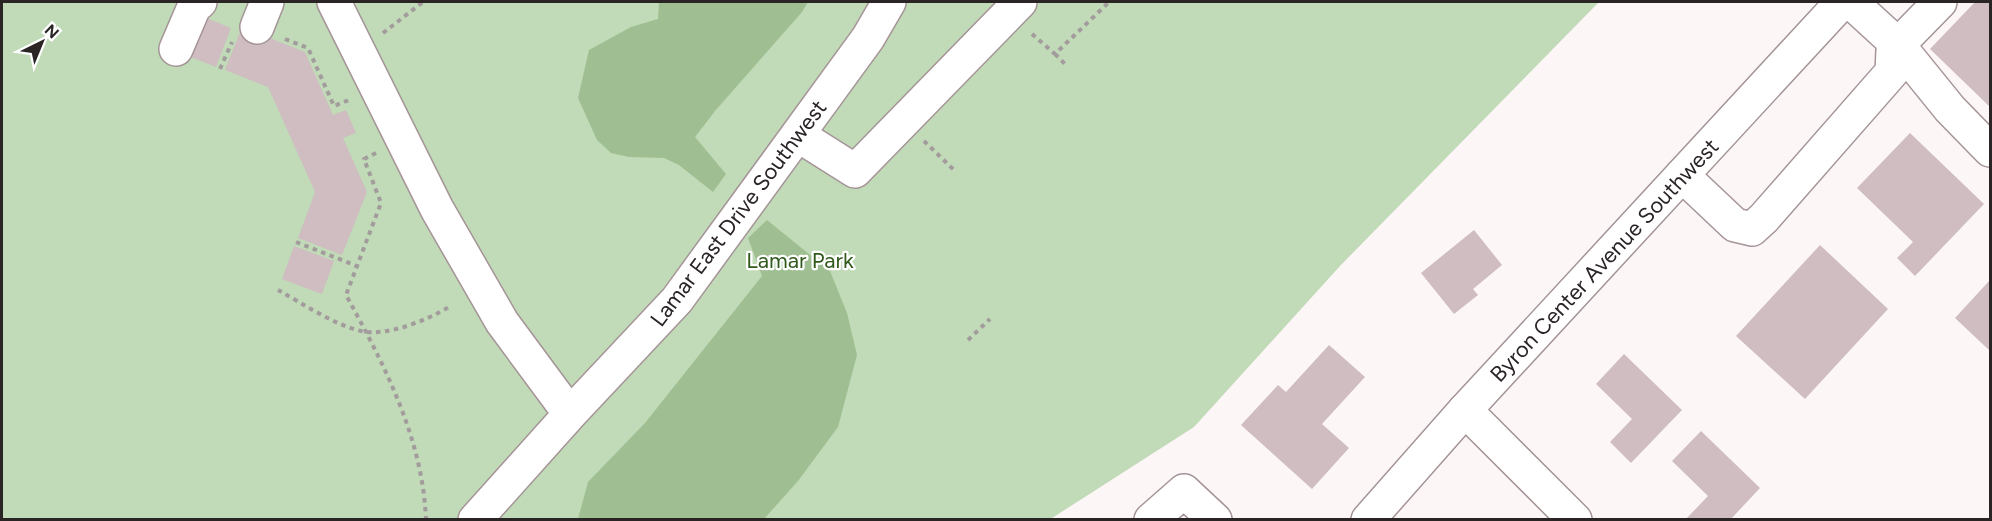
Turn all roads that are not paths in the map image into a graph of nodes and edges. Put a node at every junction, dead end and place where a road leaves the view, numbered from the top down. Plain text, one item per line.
1 (200, 2) edge
2 (334, 2) edge
3 (889, 2) edge
4 (1842, 2) edge
5 (1851, 2) edge
6 (1940, 2) edge
7 (1014, 8) edge
8 (1899, 46) junction
9 (176, 49) dead end
10 (798, 135) junction
11 (1990, 150) edge
12 (1682, 175) junction
13 (1465, 410) junction
14 (570, 414) junction
15 (476, 519) edge
16 (1151, 519) edge
17 (1215, 519) edge
18 (1368, 519) edge
19 (1575, 519) edge

1 - 9 street
2 - 14 street
3 - 10 street, Lamar East Drive Southwest
4 - 12 street, Byron Center Avenue Southwest
5 - 8 street
6 - 8 street
7 - 10 street
8 - 11 street
8 - 12 street
10 - 14 street, Lamar East Drive Southwest
12 - 13 street, Byron Center Avenue Southwest
13 - 18 street, Byron Center Avenue Southwest
13 - 19 street
14 - 15 street, Lamar East Drive Southwest
16 - 17 street

